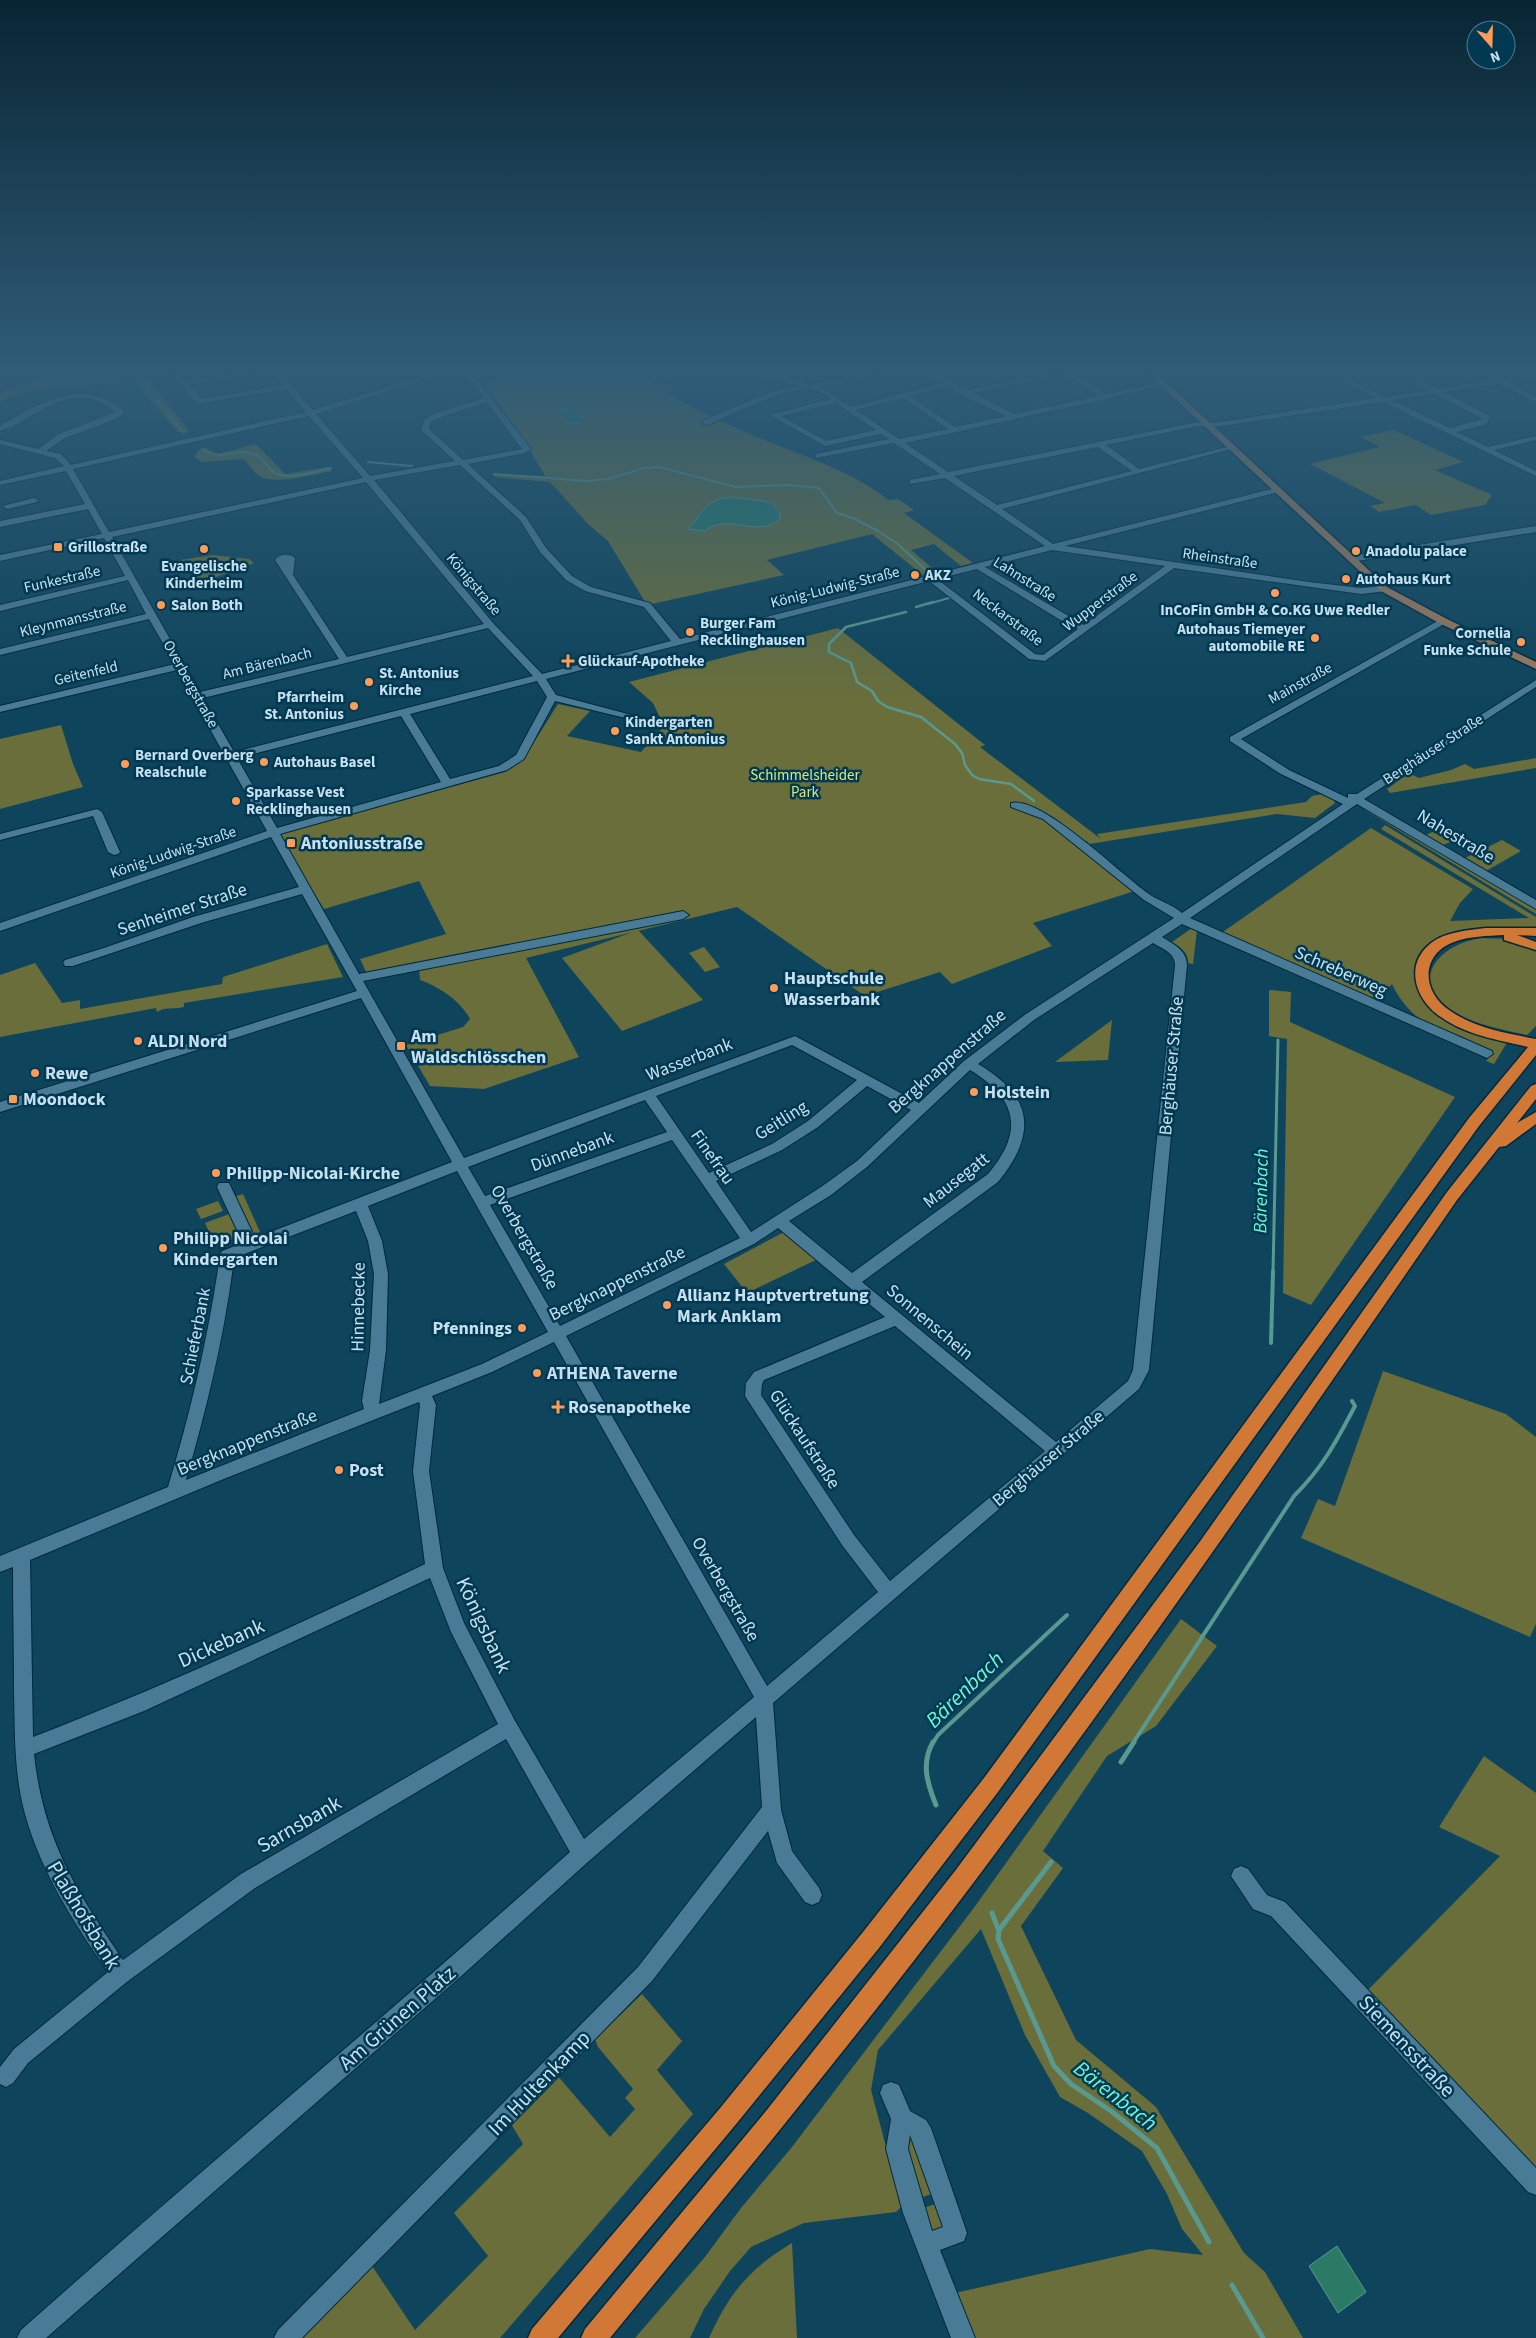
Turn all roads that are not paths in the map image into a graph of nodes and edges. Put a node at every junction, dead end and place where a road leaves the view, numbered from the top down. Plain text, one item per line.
1 (24, 478) edge
2 (73, 478) edge
3 (373, 478) edge
4 (478, 478) edge
5 (929, 478) edge
6 (951, 478) edge
7 (1110, 478) edge
8 (1263, 478) edge
9 (368, 479) junction
10 (913, 482) dead end
11 (0, 483) edge
12 (1276, 490) junction
13 (34, 500) dead end
14 (90, 506) junction
15 (4, 507) edge
16 (996, 508) junction
17 (18, 520) junction
18 (0, 524) edge
19 (1536, 529) edge
20 (106, 534) junction
21 (1052, 547) junction
22 (0, 558) edge
23 (1351, 559) junction
24 (1172, 565) junction
25 (978, 566) junction
26 (289, 574) dead end
27 (130, 577) junction
28 (930, 578) junction
29 (1384, 589) junction
30 (0, 608) edge
31 (152, 616) junction
32 (1443, 621) junction
33 (490, 624) junction
34 (1086, 629) junction
35 (677, 642) junction
36 (0, 652) edge
37 (1045, 658) joint
38 (344, 659) junction
39 (180, 666) junction
40 (1536, 666) edge
41 (540, 678) junction
42 (1536, 683) edge
43 (198, 696) junction
44 (552, 698) junction
45 (0, 709) edge
46 (404, 712) junction
47 (638, 718) dead end
48 (232, 756) junction
49 (448, 784) junction
50 (1354, 801) junction
51 (1015, 805) dead end
52 (275, 832) junction
53 (0, 836) edge
54 (114, 852) dead end
55 (306, 889) junction
56 (1536, 905) edge
57 (683, 915) dead end
58 (1182, 917) junction
59 (0, 927) edge
60 (1536, 932) edge
61 (1153, 937) junction
62 (1536, 946) edge
63 (69, 963) dead end
64 (356, 978) junction
65 (365, 993) junction
66 (1510, 1036) junction
67 (1536, 1044) edge
68 (1486, 1054) dead end
69 (969, 1064) junction
70 (867, 1079) junction
71 (1536, 1089) edge
72 (648, 1095) junction
73 (0, 1107) edge
74 (920, 1109) junction
75 (1536, 1117) edge
76 (675, 1134) junction
77 (1480, 1159) junction
78 (462, 1165) junction
79 (706, 1180) junction
80 (224, 1188) dead end
81 (482, 1203) junction
82 (360, 1204) junction
83 (780, 1222) junction
84 (749, 1240) junction
85 (252, 1246) junction
86 (852, 1282) junction
87 (896, 1318) junction
88 (559, 1333) junction
89 (423, 1394) junction
90 (373, 1413) junction
91 (1056, 1451) junction
92 (174, 1492) junction
93 (21, 1555) junction
94 (0, 1564) edge
95 (434, 1568) junction
96 (889, 1593) junction
97 (764, 1698) junction
98 (509, 1727) junction
99 (24, 1749) junction
100 (772, 1810) junction
101 (582, 1854) junction
102 (1241, 1876) dead end
103 (812, 1895) dead end
104 (1278, 1909) joint
105 (121, 1974) junction
106 (6, 2076) dead end
107 (891, 2093) dead end
108 (902, 2120) junction
109 (1536, 2184) edge
110 (926, 2244) junction
111 (29, 2338) edge
112 (286, 2338) edge
113 (542, 2338) edge
114 (594, 2338) edge
115 (963, 2338) edge

1 - 11 street
2 - 14 street, Overbergstraße
3 - 9 street
4 - 35 street
5 - 10 street
6 - 16 street
7 - 16 street
8 - 12 main road
9 - 20 street
9 - 33 street, Königstraße
12 - 21 street, König-Ludwig-Straße
12 - 23 main road
13 - 15 street
14 - 17 street
14 - 20 street, Overbergstraße
15 - 17 street
16 - 21 street
17 - 18 street
19 - 23 street
20 - 22 street
20 - 27 street, Overbergstraße
21 - 24 street, Rheinstraße
21 - 25 street, König-Ludwig-Straße
23 - 29 main road
24 - 29 street, Rheinstraße
24 - 34 street, Wupperstraße
25 - 28 street, König-Ludwig-Straße
25 - 34 street, Lahnstraße
26 - 38 street, Am Bärenbach
27 - 30 street, Funkestraße
27 - 31 street, Overbergstraße
28 - 35 street, König-Ludwig-Straße
28 - 37 street, Neckarstraße
29 - 32 main road
31 - 36 street, Kleynmansstraße
31 - 39 street, Overbergstraße
32 - 40 main road
32 - 50 street, Mainstraße
33 - 38 street, Am Bärenbach
33 - 41 street, Königstraße
34 - 37 street, Wupperstraße
35 - 41 street, König-Ludwig-Straße
38 - 43 street, Am Bärenbach
39 - 43 street, Overbergstraße
39 - 45 street, Geitenfeld
41 - 44 street
41 - 46 street
42 - 50 street, Berghäuser Straße
43 - 48 street, Overbergstraße
44 - 47 street
44 - 49 street, König-Ludwig-Straße
46 - 48 street
46 - 49 street
48 - 52 street, Overbergstraße
49 - 52 street, König-Ludwig-Straße
50 - 56 street, Nahestraße
50 - 58 street, Berghäuser Straße
51 - 58 street, Schreberweg
52 - 55 street, Overbergstraße
52 - 59 street, König-Ludwig-Straße
53 - 54 street
55 - 63 street, Senheimer Straße
55 - 64 street, Overbergstraße
57 - 64 street
58 - 61 street, Bergknappenstraße
58 - 68 street, Schreberweg
60 - 66 highway
61 - 69 street, Bergknappenstraße
61 - 91 street, Berghäuser Straße
62 - 66 highway
64 - 65 street, Overbergstraße
65 - 73 street
65 - 78 street, Overbergstraße
66 - 67 highway
67 - 113 highway
69 - 74 street, Bergknappenstraße
69 - 86 street, Mausegatt
70 - 72 street, Wasserbank
70 - 74 street, Wasserbank
70 - 79 street, Geitling
71 - 77 highway
72 - 76 street, Finefrau
72 - 78 street, Wasserbank
74 - 83 street, Bergknappenstraße
75 - 77 highway
76 - 79 street, Finefrau
76 - 81 street, Dünnebank
77 - 114 highway
78 - 81 street, Overbergstraße
78 - 82 street, Schieferbank
79 - 84 street, Finefrau
80 - 85 street
81 - 88 street, Overbergstraße
82 - 85 street, Schieferbank
82 - 90 street, Hinnebecke
83 - 84 street, Bergknappenstraße
83 - 86 street, Sonnenschein
84 - 88 street, Bergknappenstraße
85 - 92 street, Schieferbank
86 - 87 street, Sonnenschein
87 - 91 street, Sonnenschein
87 - 96 street, Glückaufstraße
88 - 89 street, Bergknappenstraße
88 - 97 street, Overbergstraße
89 - 90 street, Bergknappenstraße
89 - 95 street, Königsbank
90 - 92 street, Bergknappenstraße
91 - 96 street, Berghäuser Straße
92 - 93 street, Bergknappenstraße
93 - 94 street, Bergknappenstraße
93 - 99 street, Plaßhofsbank
95 - 98 street, Königsbank
95 - 99 street, Dickebank
96 - 97 street, Berghäuser Straße
97 - 100 street
97 - 101 street, Am Grünen Platz
98 - 101 street, Königsbank
98 - 105 street, Sarnsbank
99 - 105 street, Plaßhofsbank
100 - 103 street
100 - 112 street, Im Hultenkamp
101 - 111 street, Am Grünen Platz
102 - 104 street
104 - 109 street, Siemensstraße
105 - 106 street, Plaßhofsbank
107 - 108 street
108 - 110 street
108 - 110 street
110 - 115 street

